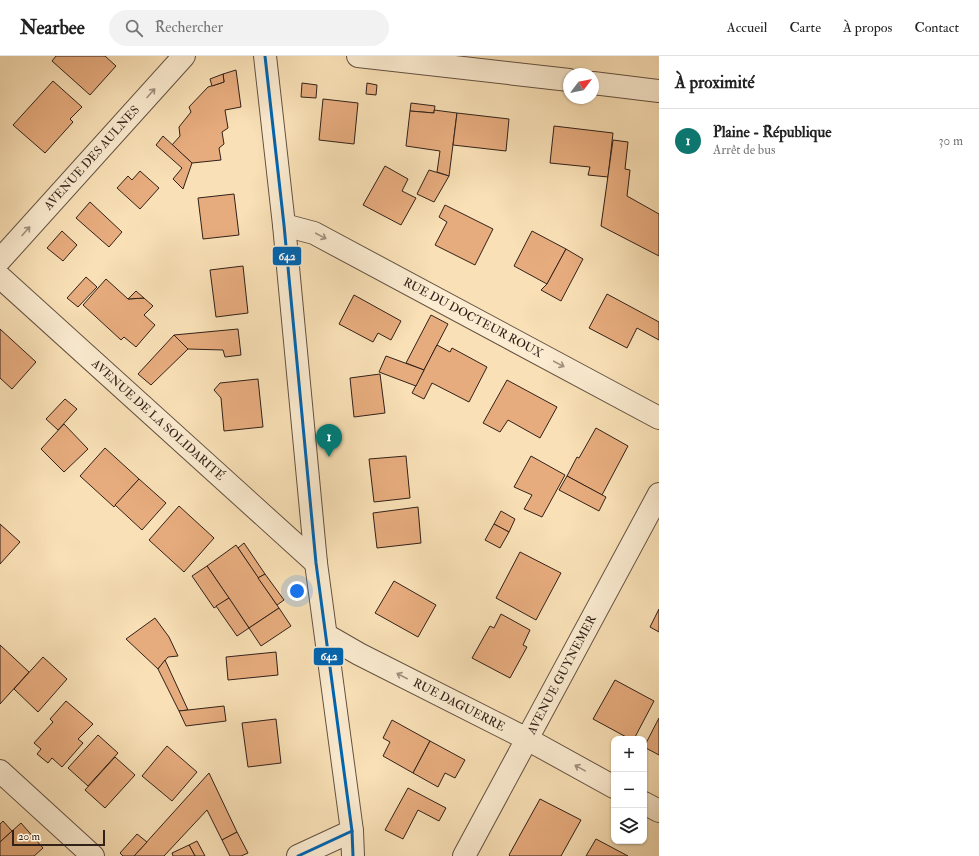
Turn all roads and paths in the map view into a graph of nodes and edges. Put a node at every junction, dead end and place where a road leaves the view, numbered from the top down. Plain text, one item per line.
1 (184, 56) edge
2 (265, 56) edge
3 (358, 56) edge
4 (563, 79) edge
5 (599, 84) edge
6 (659, 91) edge
7 (284, 225) junction
8 (0, 260) edge
9 (0, 277) edge
10 (659, 418) edge
11 (659, 494) edge
12 (316, 563) junction
13 (326, 635) junction
14 (527, 739) junction
15 (0, 771) edge
16 (611, 784) edge
17 (647, 805) edge
18 (659, 811) edge
19 (352, 831) junction
20 (93, 856) edge
21 (298, 856) edge
22 (353, 856) edge
23 (464, 856) edge

8 -> 1 street, AVENUE DES AULNES
2 - 7 street
3 - 4 street
5 - 6 street
7 -> 10 street, RUE DU DOCTEUR ROUX
7 - 12 street
9 - 12 street, AVENUE DE LA SOLIDARITÉ
11 - 14 street, AVENUE GUYNEMER
12 - 13 street
14 -> 13 street, RUE DAGUERRE
13 - 19 street
16 -> 14 street, RUE DAGUERRE
14 - 23 street, AVENUE GUYNEMER
15 - 20 street
17 - 18 street
19 - 21 street
19 - 22 street

